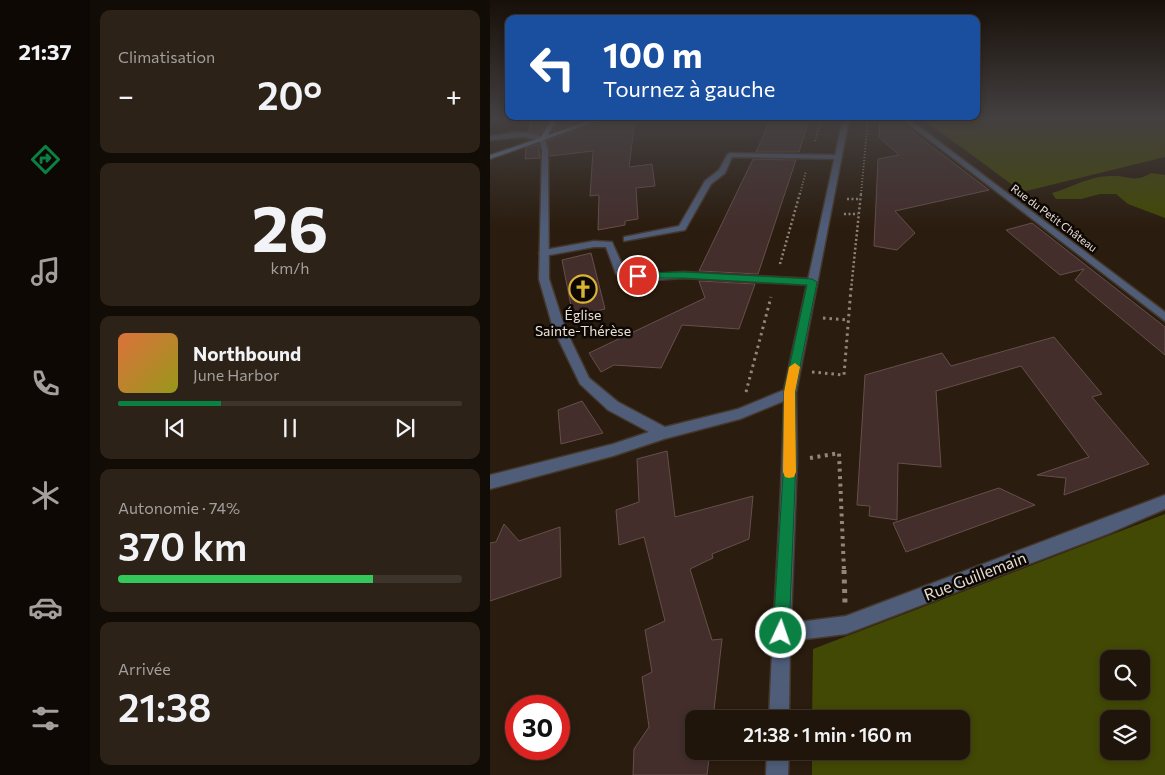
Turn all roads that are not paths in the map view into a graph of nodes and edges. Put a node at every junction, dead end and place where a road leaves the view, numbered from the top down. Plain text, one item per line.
1 (545, 155) edge
2 (730, 155) edge
3 (739, 155) edge
4 (952, 155) edge
5 (838, 157) joint
6 (627, 239) dead end
7 (544, 253) junction
8 (812, 282) junction
9 (1165, 317) edge
10 (790, 392) junction
11 (664, 432) junction
12 (490, 482) edge
13 (1165, 502) edge
14 (781, 633) junction
15 (778, 710) edge
16 (778, 760) edge
17 (777, 775) edge

1 - 7 street
2 - 6 street
3 - 5 street
4 - 9 street, Rue du Petit Château
5 - 8 street
7 - 8 street
7 - 11 street
8 - 10 street
10 - 11 street
10 - 14 street
11 - 12 street
13 - 14 street, Rue Guillemain
14 - 15 street
16 - 17 street

